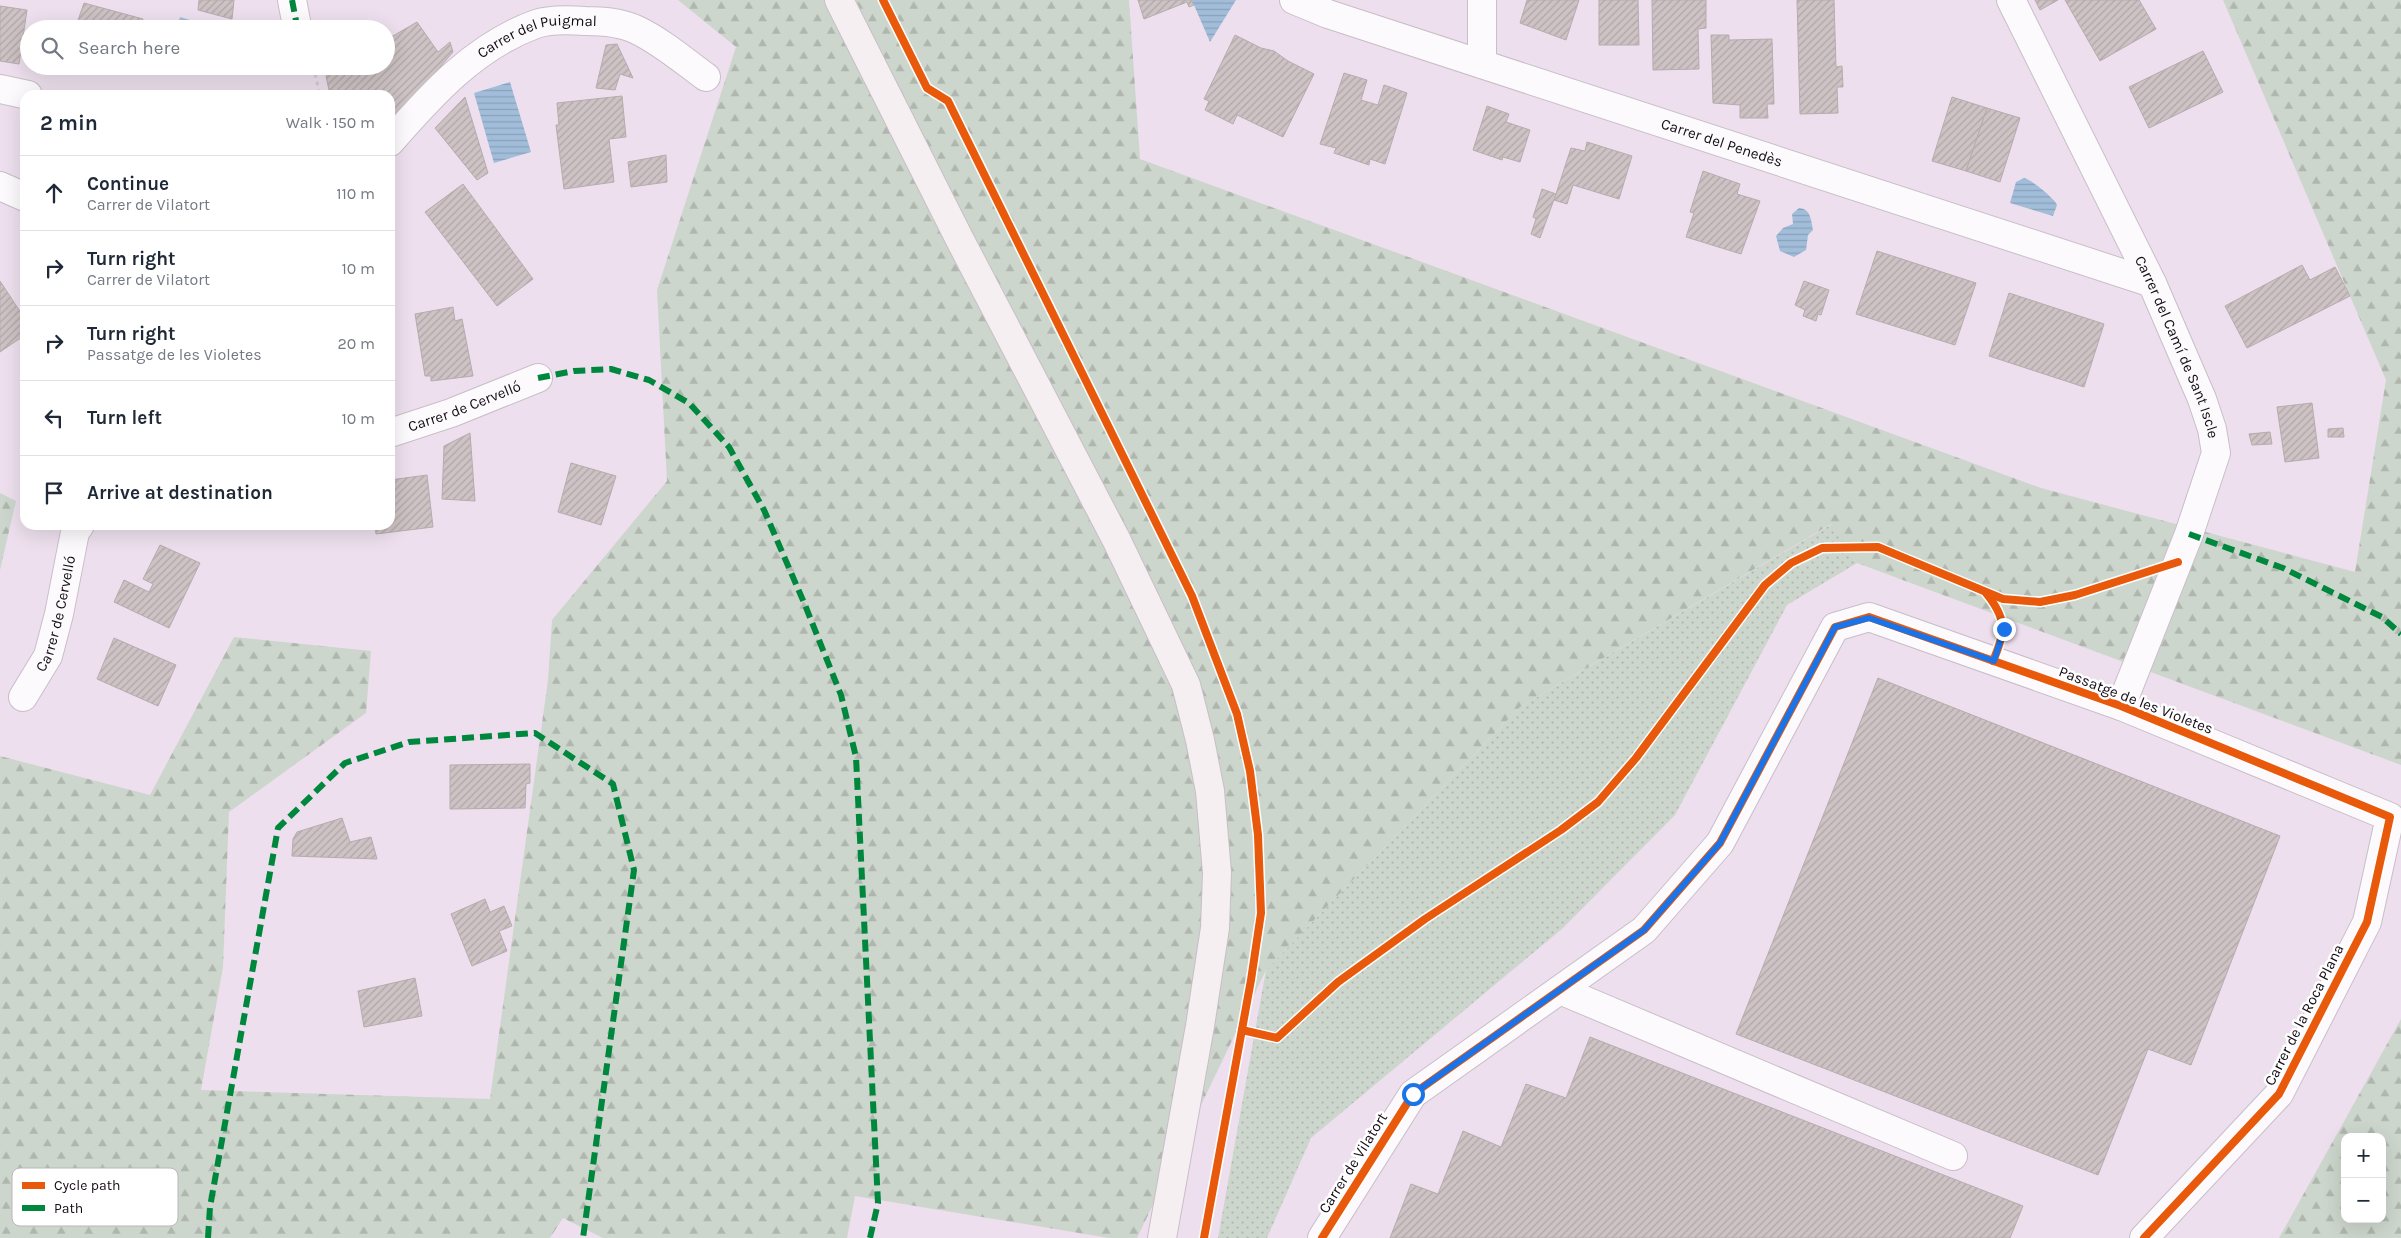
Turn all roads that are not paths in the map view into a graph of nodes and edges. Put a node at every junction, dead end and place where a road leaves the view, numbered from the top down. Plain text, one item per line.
1 (839, 0) edge
2 (1294, 0) edge
3 (1482, 0) edge
4 (2011, 0) edge
5 (1482, 64) junction
6 (706, 77) dead end
7 (0, 89) edge
8 (20, 93) edge
9 (395, 136) edge
10 (0, 186) edge
11 (20, 195) edge
12 (2152, 283) junction
13 (538, 378) dead end
14 (395, 432) edge
15 (76, 530) edge
16 (1869, 618) joint
17 (23, 697) dead end
18 (2121, 706) junction
19 (2390, 817) joint
20 (1560, 990) junction
21 (1953, 1156) dead end
22 (1162, 1238) edge
23 (1322, 1238) edge
24 (2144, 1238) edge

1 - 22 main road
2 - 5 street, Carrer del Penedès
3 - 5 street
4 - 12 street, Carrer del Camí de Sant Iscle
5 - 12 street, Carrer del Penedès
6 - 9 street, Carrer del Puigmal
7 - 8 street
10 - 11 street
12 - 18 street, Carrer del Camí de Sant Iscle
13 - 14 street, Carrer de Cervelló
15 - 17 street, Carrer de Cervelló
16 - 18 street, Passatge de les Violetes
16 - 20 street, Carrer de Vilatort
18 - 19 street, Passatge de les Violetes
19 - 24 street, Carrer de la Roca Plana
20 - 21 street
20 - 23 street, Carrer de Vilatort

